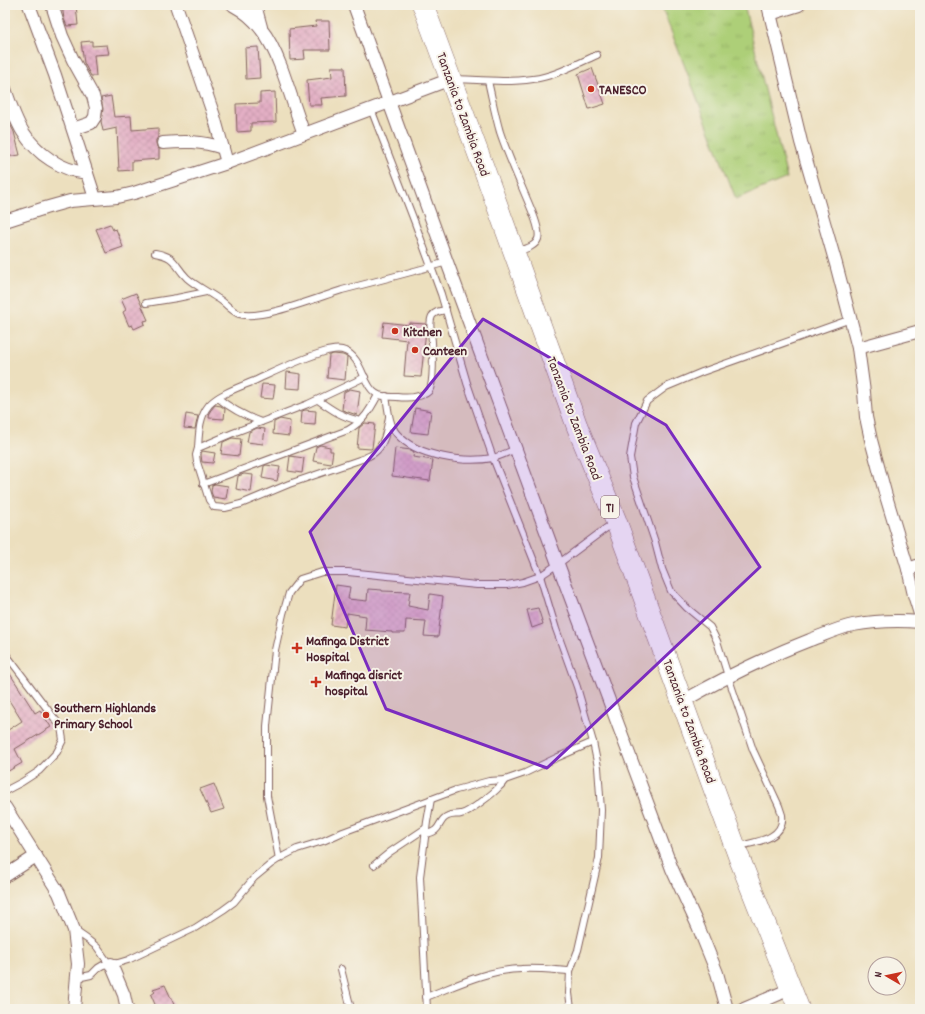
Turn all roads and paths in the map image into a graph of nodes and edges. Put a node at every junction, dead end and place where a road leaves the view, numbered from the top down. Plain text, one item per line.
1 (29, 5) edge
2 (52, 5) edge
3 (176, 5) edge
4 (233, 5) edge
5 (255, 5) edge
6 (354, 5) edge
7 (423, 5) edge
8 (799, 5) edge
9 (769, 9) edge
10 (261, 29) junction
11 (597, 55) dead end
12 (451, 79) junction
13 (488, 81) junction
14 (5, 89) edge
15 (390, 102) junction
16 (371, 109) junction
17 (73, 129) junction
18 (304, 134) junction
19 (163, 143) dead end
20 (223, 148) junction
21 (227, 162) junction
22 (87, 173) junction
23 (95, 198) junction
24 (5, 221) edge
25 (514, 252) junction
26 (155, 253) dead end
27 (447, 262) junction
28 (431, 267) junction
29 (206, 292) junction
30 (146, 303) dead end
31 (446, 310) junction
32 (851, 319) junction
33 (920, 331) edge
34 (858, 348) junction
35 (365, 377) junction
36 (378, 395) junction
37 (386, 396) junction
38 (218, 398) junction
39 (318, 400) junction
40 (389, 417) junction
41 (261, 422) junction
42 (360, 422) junction
43 (198, 448) junction
44 (516, 449) junction
45 (493, 458) junction
46 (203, 484) junction
47 (616, 521) junction
48 (558, 564) junction
49 (920, 565) edge
50 (908, 569) junction
51 (540, 576) junction
52 (920, 614) edge
53 (920, 622) edge
54 (5, 653) edge
55 (728, 676) junction
56 (682, 701) junction
57 (593, 742) junction
58 (505, 780) junction
59 (5, 791) edge
60 (431, 799) junction
61 (5, 807) edge
62 (426, 831) junction
63 (736, 846) junction
64 (36, 856) junction
65 (279, 859) junction
66 (374, 865) dead end
67 (5, 876) edge
68 (74, 930) junction
69 (110, 964) junction
70 (341, 969) dead end
71 (570, 971) junction
72 (77, 978) junction
73 (791, 988) junction
74 (426, 997) junction
75 (74, 1009) edge
76 (127, 1009) edge
77 (351, 1009) edge
78 (426, 1009) edge
79 (571, 1009) edge
80 (727, 1009) edge
81 (744, 1009) edge
82 (799, 1009) edge

1 - 17 street
2 - 17 street
3 - 20 street
4 - 10 street
5 - 10 street
6 - 15 street
7 - 12 highway, Tanzania to Zambia Road / T1
8 - 9 street
9 - 32 street
10 - 18 street
11 - 13 lane
12 - 13 lane
12 - 15 street
12 - 25 highway, Tanzania to Zambia Road / T1
13 - 25 lane
14 - 22 street
15 - 16 street
15 - 27 street
16 - 18 street
16 - 28 lane
17 - 22 street
18 - 21 street
19 - 20 street
20 - 21 street
21 - 23 street
22 - 23 street
23 - 24 street
25 - 47 highway, Tanzania to Zambia Road / T1
26 - 29 lane
27 - 28 lane
27 - 44 street
28 - 29 lane
28 - 31 lane
29 - 30 lane
31 - 37 lane
31 - 45 lane
32 - 34 street
32 - 55 lane
33 - 34 street
34 - 50 street
35 - 36 lane
35 - 38 lane
35 - 39 lane
36 - 37 lane
36 - 42 lane
37 - 40 lane
38 - 41 lane
38 - 43 lane
39 - 41 lane
39 - 42 lane
40 - 45 lane
40 - 46 lane
41 - 43 lane
42 - 46 lane
43 - 46 lane
44 - 45 lane
44 - 48 street
45 - 51 lane
47 - 48 lane
47 - 56 highway, Tanzania to Zambia Road / T1
48 - 51 lane
48 - 80 street
49 - 50 street
50 - 52 street
51 - 57 lane
51 - 65 lane
53 - 55 street
54 - 59 lane
55 - 56 street
55 - 63 lane
56 - 63 highway, Tanzania to Zambia Road / T1
57 - 58 lane
57 - 71 lane
58 - 60 lane
58 - 62 lane
60 - 62 lane
60 - 65 lane
61 - 64 street
62 - 66 lane
62 - 74 lane
63 - 73 highway, Tanzania to Zambia Road / T1
64 - 67 street
64 - 68 street
65 - 69 lane
68 - 69 lane
68 - 72 street
69 - 72 lane
69 - 76 street
70 - 77 lane
71 - 74 lane
71 - 79 lane
72 - 75 street
73 - 81 street
73 - 82 highway, Tanzania to Zambia Road / T1
74 - 78 lane

